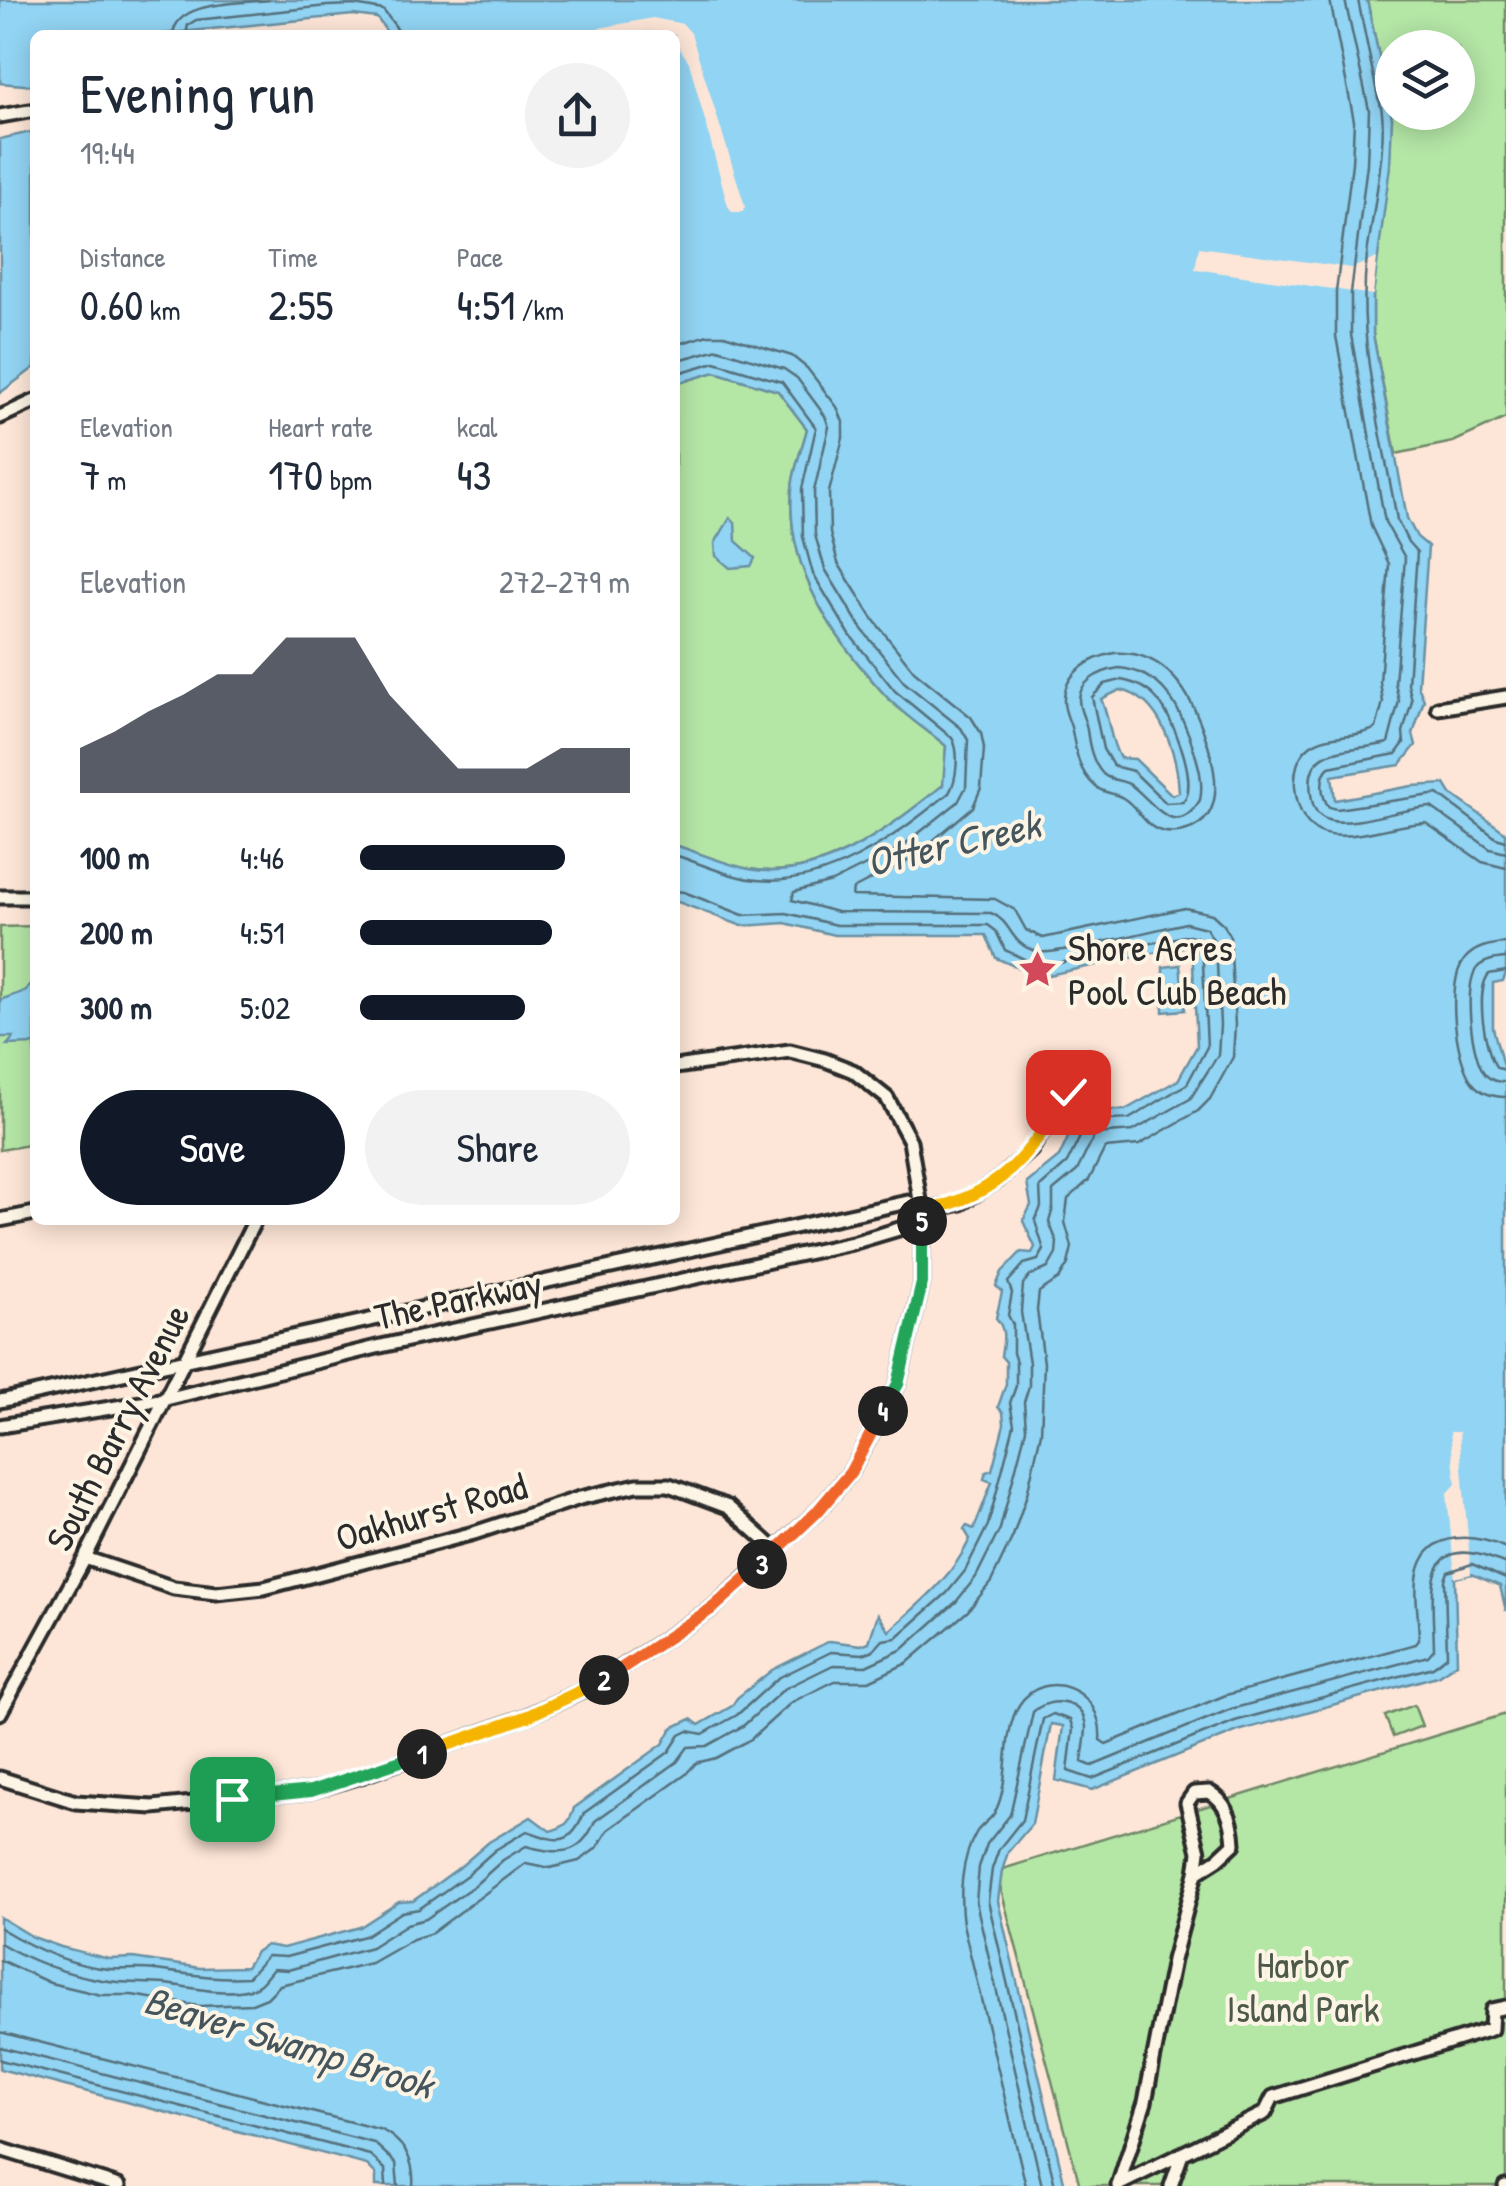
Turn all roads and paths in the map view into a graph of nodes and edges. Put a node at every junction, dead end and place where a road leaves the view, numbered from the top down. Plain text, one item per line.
1 (30, 111) edge
2 (0, 116) edge
3 (30, 403) edge
4 (0, 416) edge
5 (1506, 697) edge
6 (1438, 708) dead end
7 (0, 897) edge
8 (30, 897) edge
9 (680, 1066) edge
10 (1068, 1092) dead end
11 (922, 1212) junction
12 (30, 1215) edge
13 (0, 1220) edge
14 (248, 1225) edge
15 (626, 1265) junction
16 (594, 1272) junction
17 (630, 1292) junction
18 (599, 1299) junction
19 (187, 1358) junction
20 (166, 1398) junction
21 (0, 1400) edge
22 (0, 1426) edge
23 (776, 1551) junction
24 (85, 1558) junction
25 (0, 1713) edge
26 (0, 1778) edge
27 (1196, 1872) junction
28 (1506, 2006) edge
29 (0, 2149) edge
30 (1182, 2154) junction
31 (112, 2185) edge
32 (1118, 2186) edge
33 (1172, 2186) edge

1 - 2 street
3 - 4 street
5 - 6 street
7 - 8 street
9 - 11 street
10 - 11 street, The Parkway
11 - 15 street, The Parkway
11 - 17 street, The Parkway
11 - 23 street
12 - 13 street
14 - 19 street, South Barry Avenue
15 - 16 street, The Parkway
15 - 17 street
16 - 18 street
16 - 19 street, The Parkway
17 - 18 street, The Parkway
18 - 20 street, The Parkway
19 - 20 street, South Barry Avenue
19 - 21 street, The Parkway
20 - 22 street, The Parkway
20 - 24 street, South Barry Avenue
23 - 24 street, Oakhurst Road
23 - 26 street
24 - 25 street, South Barry Avenue
27 - 27 street
27 - 32 street
28 - 30 street
29 - 31 street
30 - 32 street
30 - 33 street

